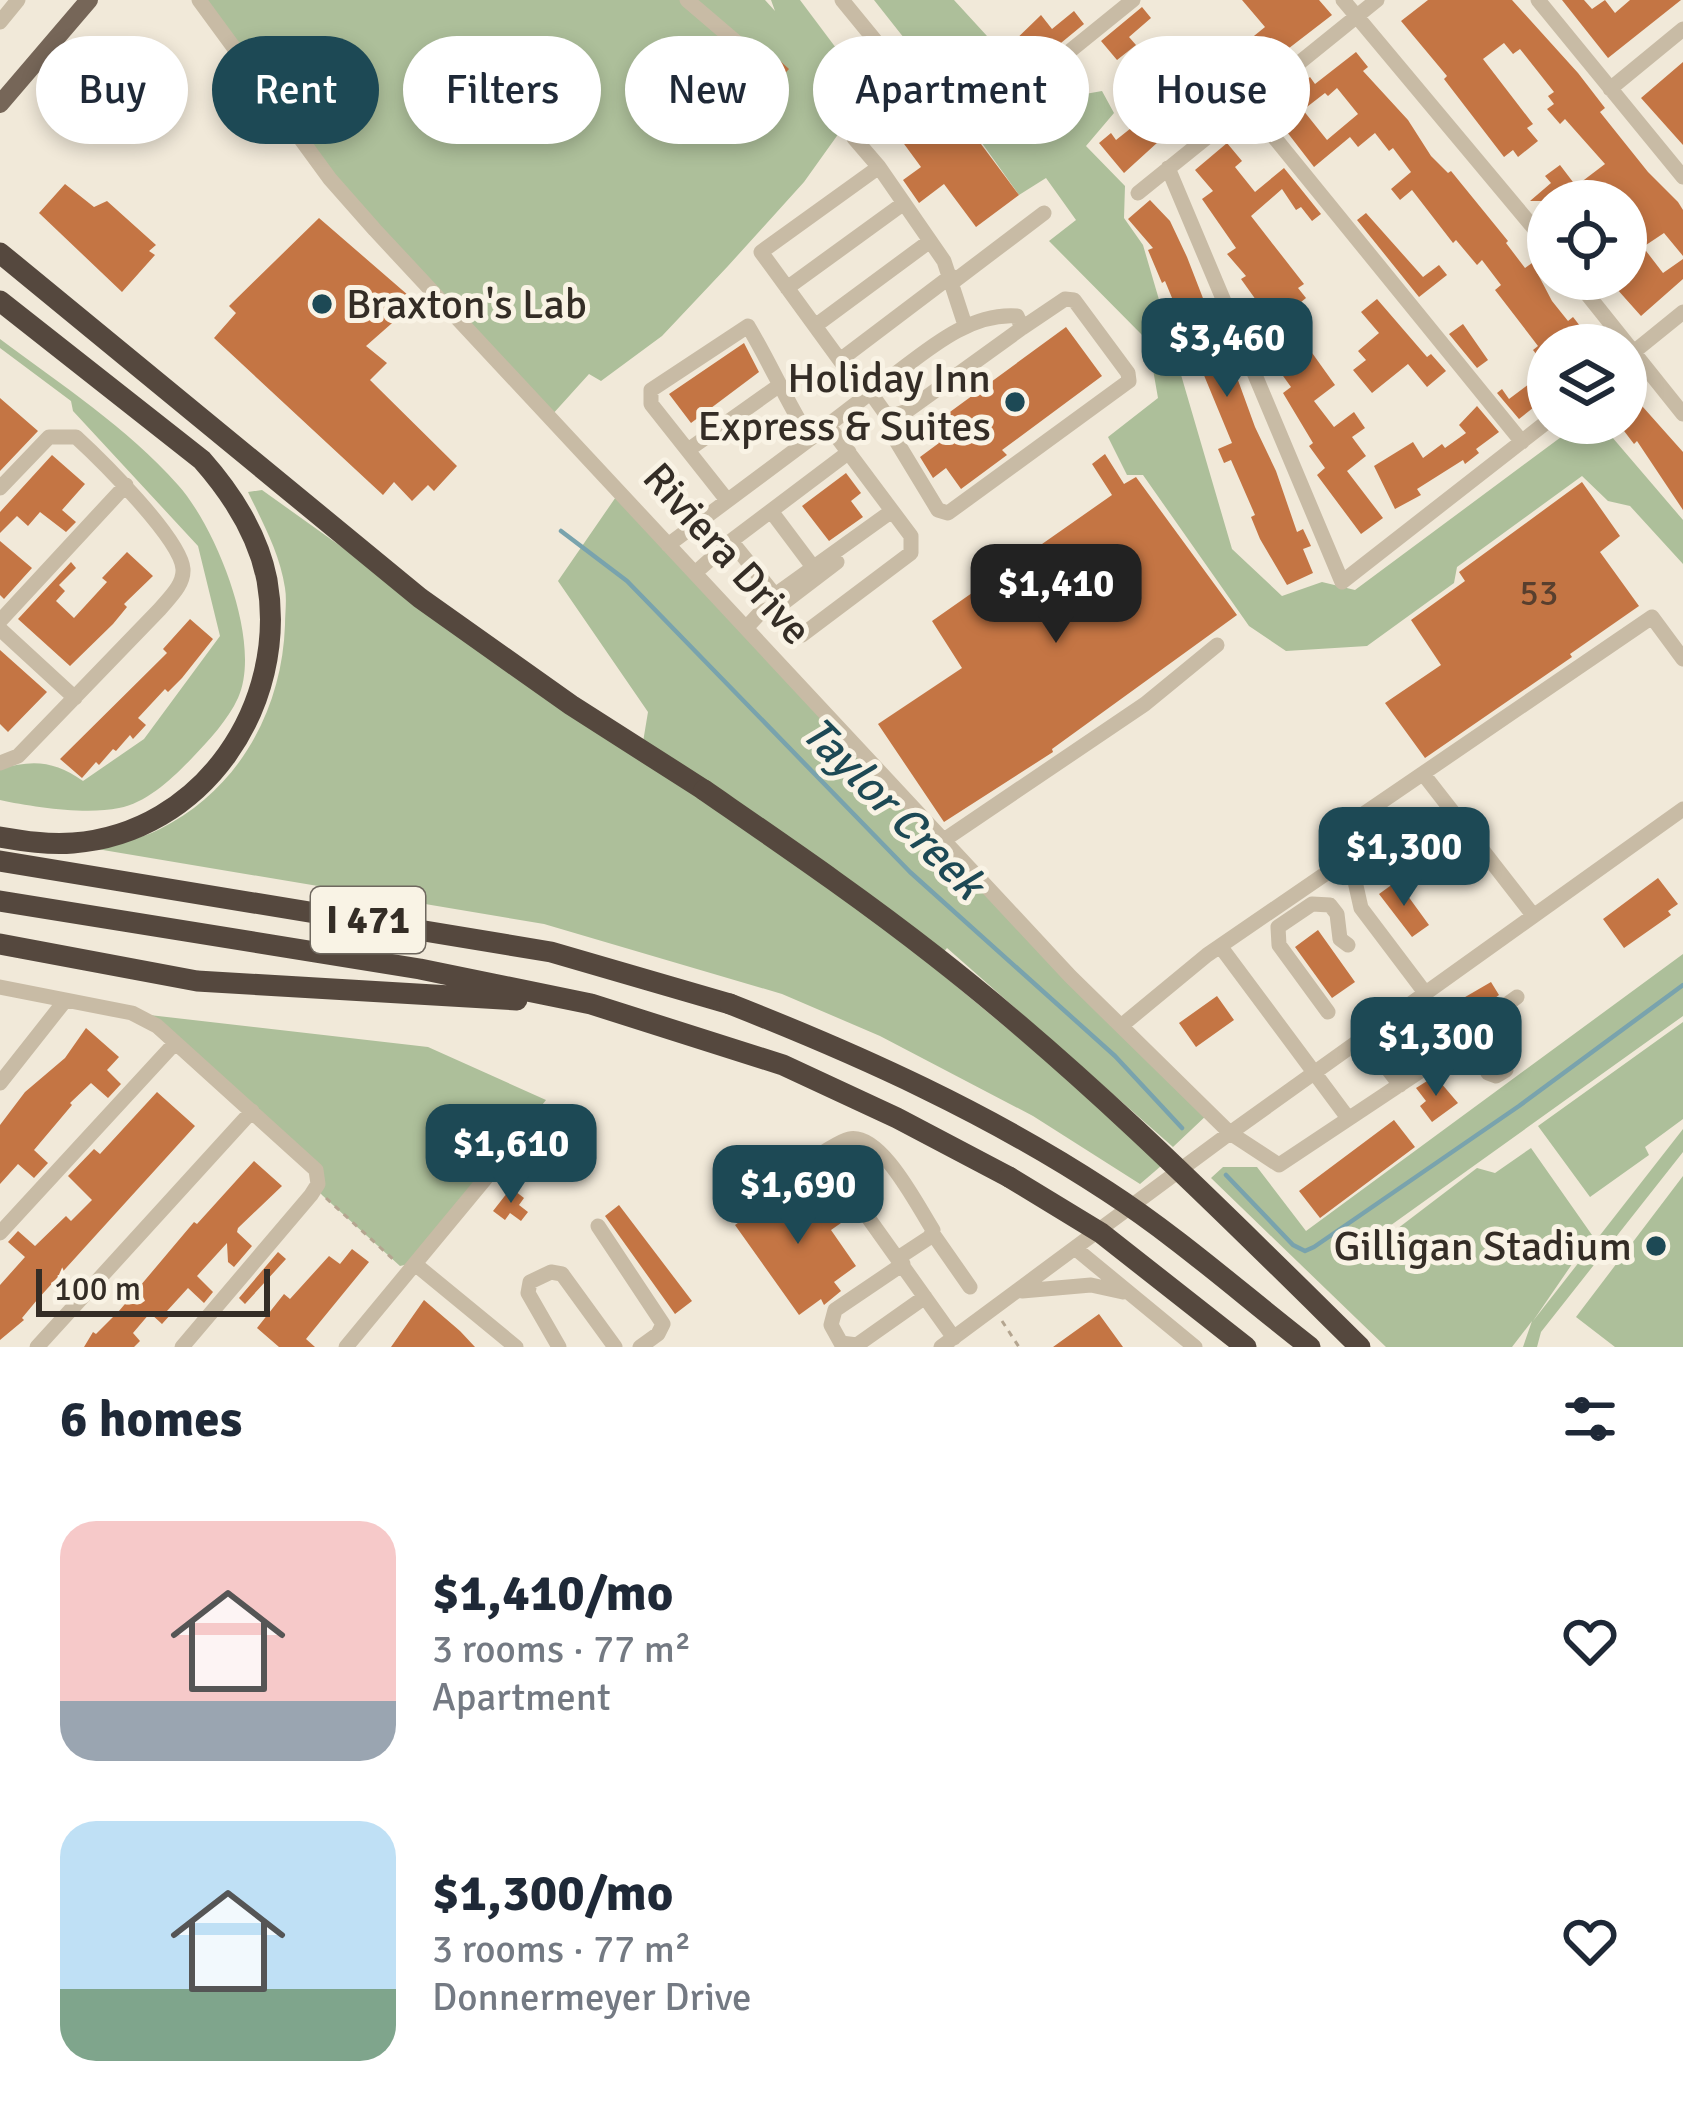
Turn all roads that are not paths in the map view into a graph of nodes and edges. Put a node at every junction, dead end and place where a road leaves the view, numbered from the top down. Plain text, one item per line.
1 (18, 0) edge
2 (89, 0) edge
3 (199, 0) edge
4 (687, 0) edge
5 (842, 0) edge
6 (1132, 0) edge
7 (1343, 0) edge
8 (1377, 0) edge
9 (1543, 2) edge
10 (1356, 16) junction
11 (0, 22) edge
12 (1683, 29) edge
13 (729, 36) edge
14 (1088, 36) edge
15 (1310, 54) edge
16 (1610, 89) junction
17 (0, 104) edge
18 (1198, 144) edge
19 (1280, 144) edge
20 (879, 167) junction
21 (1168, 168) junction
22 (1682, 174) edge
23 (1138, 193) dead end
24 (904, 202) junction
25 (1044, 213) dead end
26 (1527, 219) edge
27 (930, 241) junction
28 (0, 253) edge
29 (952, 279) junction
30 (787, 288) junction
31 (0, 301) edge
32 (1683, 312) edge
33 (815, 326) junction
34 (965, 326) junction
35 (1022, 328) junction
36 (1647, 341) edge
37 (840, 361) junction
38 (1647, 374) edge
39 (778, 387) junction
40 (868, 394) junction
41 (1683, 414) edge
42 (895, 415) junction
43 (828, 425) junction
44 (1527, 438) edge
45 (810, 439) junction
46 (1522, 442) junction
47 (688, 450) junction
48 (849, 452) junction
49 (126, 485) junction
50 (0, 488) edge
51 (727, 500) junction
52 (771, 511) junction
53 (894, 514) junction
54 (731, 541) junction
55 (668, 544) junction
56 (813, 567) junction
57 (695, 573) junction
58 (776, 602) junction
59 (0, 625) edge
60 (746, 628) junction
61 (1217, 645) dead end
62 (1683, 659) edge
63 (75, 698) junction
64 (3, 763) edge
65 (1424, 775) junction
66 (1683, 809) edge
67 (0, 837) edge
68 (944, 841) junction
69 (1350, 857) junction
70 (0, 861) edge
71 (0, 901) edge
72 (1533, 915) junction
73 (0, 944) edge
74 (1348, 945) dead end
75 (1220, 946) junction
76 (0, 987) edge
77 (1426, 994) junction
78 (1517, 997) dead end
79 (64, 1002) junction
80 (591, 1004) junction
81 (1406, 1008) junction
82 (1328, 1012) dead end
83 (1121, 1026) junction
84 (1364, 1038) junction
85 (175, 1042) junction
86 (1506, 1070) dead end
87 (1314, 1073) junction
88 (0, 1083) edge
89 (1400, 1084) junction
90 (252, 1111) junction
91 (1348, 1118) junction
92 (1230, 1133) junction
93 (822, 1153) junction
94 (500, 1161) dead end
95 (741, 1205) dead end
96 (598, 1226) dead end
97 (0, 1233) edge
98 (933, 1234) junction
99 (1076, 1249) junction
100 (901, 1261) junction
101 (416, 1264) junction
102 (970, 1287) dead end
103 (1020, 1291) junction
104 (1131, 1294) junction
105 (926, 1297) junction
106 (948, 1342) edge
107 (511, 1346) edge
108 (37, 1347) edge
109 (182, 1347) edge
110 (346, 1347) edge
111 (559, 1347) edge
112 (615, 1347) edge
113 (640, 1347) edge
114 (1195, 1347) edge
115 (1246, 1347) edge
116 (1310, 1347) edge
117 (1360, 1347) edge

1 - 11 street
2 - 17 main road
3 - 55 street, Riviera Drive
4 - 13 street
5 - 20 street
6 - 14 street
7 - 10 street
8 - 10 street
9 - 16 street
10 - 15 street
10 - 26 street
12 - 16 street
16 - 22 street
18 - 21 street
19 - 46 street
20 - 24 street
20 - 30 street
21 - 23 street
21 - 46 street
24 - 27 street
24 - 30 street
25 - 29 street
27 - 29 street
27 - 33 street
28 - 117 highway, bridge
29 - 34 street
29 - 37 street
30 - 33 street
31 - 67 highway
32 - 36 street
33 - 37 street
34 - 35 street
34 - 40 street
35 - 42 street
35 - 42 street
37 - 40 street
38 - 41 street
39 - 45 street
39 - 47 street
39 - 47 street
40 - 42 street
40 - 43 street
43 - 45 street
43 - 48 street
44 - 46 street
45 - 51 street
47 - 51 street
48 - 52 street
48 - 53 street
49 - 50 street
49 - 59 street
49 - 63 street
51 - 55 street
52 - 54 street
52 - 56 street
53 - 56 street
53 - 58 street
53 - 58 street
54 - 57 street
54 - 58 street
55 - 57 street, Riviera Drive
56 - 58 street
57 - 60 street, Riviera Drive
58 - 60 street
59 - 63 street
60 - 68 street, Riviera Drive
61 - 68 street
62 - 65 street
63 - 64 street
65 - 69 street
65 - 72 street
66 - 72 street
68 - 83 street, Riviera Drive
69 - 75 street
69 - 77 street
70 - 116 highway, I 471, bridge
71 - 80 highway, I 471
72 - 77 street
73 - 80 highway
74 - 82 street
75 - 83 street
75 - 87 street
76 - 79 street
77 - 81 street
78 - 86 street
79 - 85 street
79 - 88 street
80 - 115 highway, I 471, bridge
81 - 84 street
81 - 89 street
83 - 92 street, Riviera Drive
84 - 87 street
84 - 89 street
85 - 90 street
85 - 97 street
87 - 91 street
87 - 92 street
89 - 91 street
90 - 108 street
90 - 109 street
91 - 92 street, Riviera Drive
92 - 99 street
93 - 95 street
93 - 98 street
93 - 100 street
94 - 101 street
96 - 113 street
98 - 100 street
98 - 102 street
99 - 103 street
99 - 104 street
100 - 105 street
100 - 105 street
101 - 107 street
101 - 110 street
103 - 104 street
103 - 106 street
104 - 114 street
105 - 106 street
111 - 112 street

